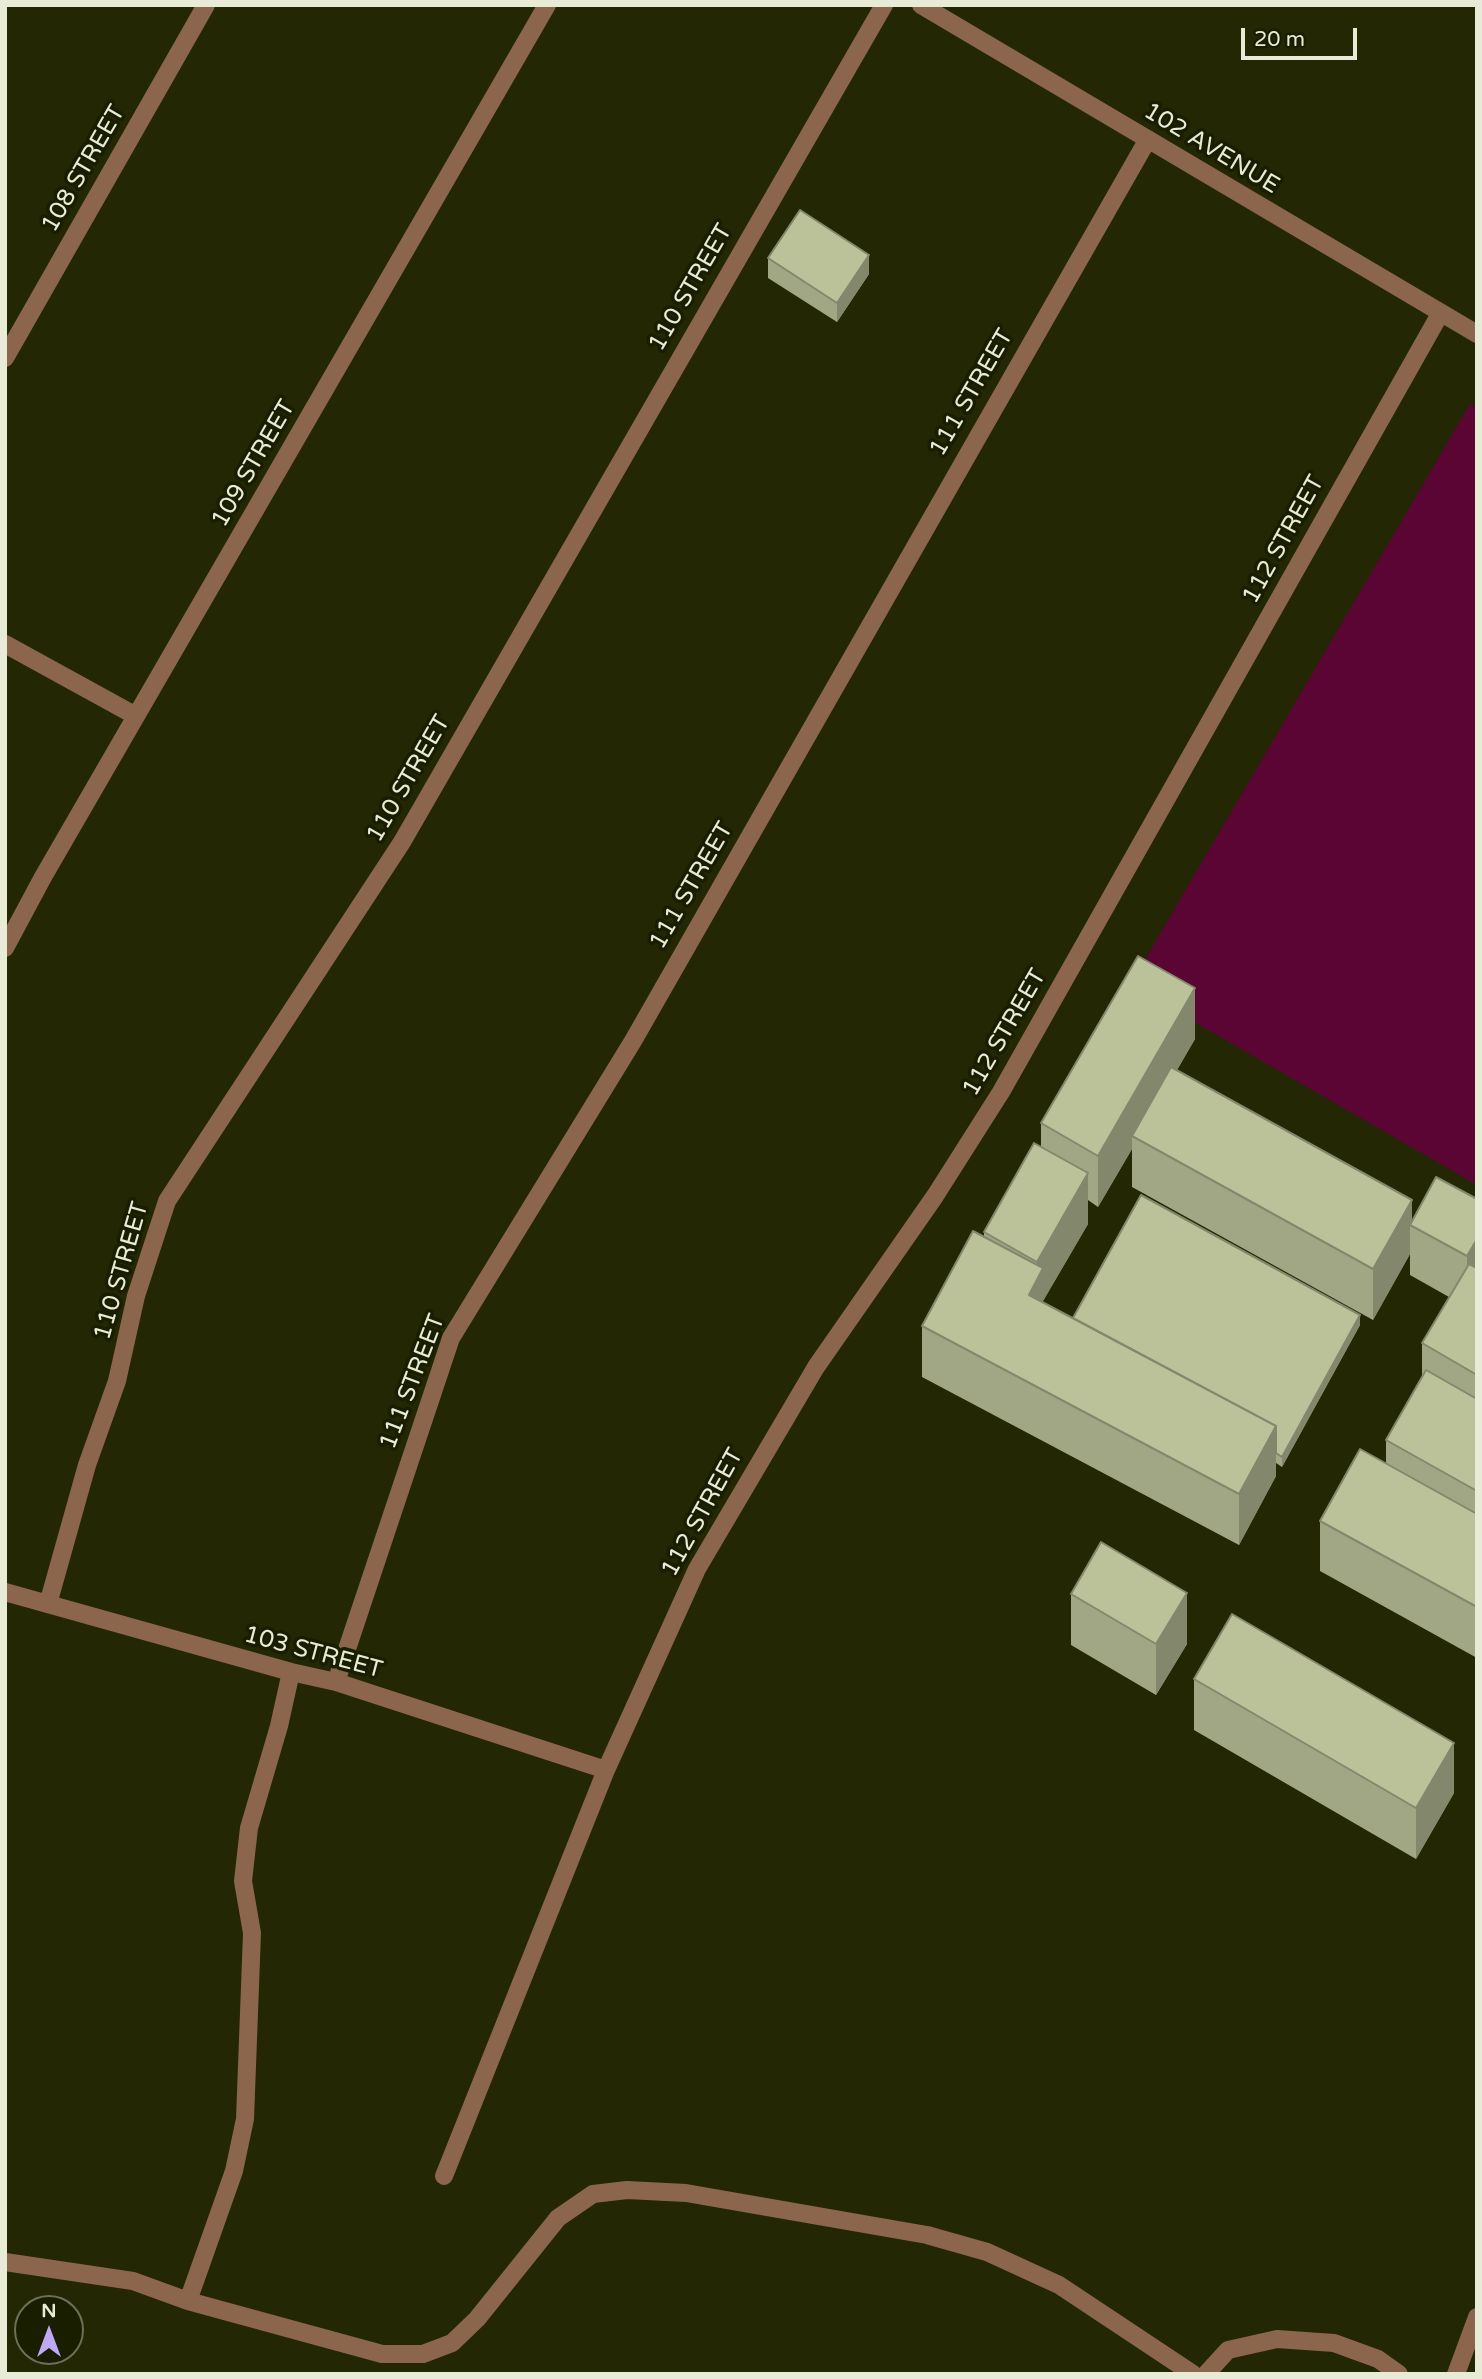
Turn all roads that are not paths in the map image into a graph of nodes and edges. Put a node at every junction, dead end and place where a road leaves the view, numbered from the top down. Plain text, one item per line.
1 (206, 5) edge
2 (547, 5) edge
3 (884, 5) edge
4 (921, 5) edge
5 (1147, 139) junction
6 (1440, 314) junction
7 (1477, 334) edge
8 (5, 358) edge
9 (5, 644) edge
10 (136, 716) junction
11 (5, 948) edge
12 (5, 1592) edge
13 (48, 1604) junction
14 (291, 1672) junction
15 (336, 1682) junction
16 (606, 1770) junction
17 (444, 2176) dead end
18 (5, 2262) edge
19 (188, 2301) junction
20 (1477, 2317) edge
21 (1193, 2374) edge
22 (1206, 2374) edge
23 (1399, 2374) edge
24 (1456, 2374) edge

1 - 8 street, 108 STREET
2 - 10 street, 109 STREET
3 - 13 street, 110 STREET
4 - 5 street, 102 AVENUE
5 - 6 street, 102 AVENUE
5 - 15 street, 111 STREET
6 - 7 street, 102 AVENUE
6 - 16 street, 112 STREET
9 - 10 street
10 - 11 street, 109 STREET
12 - 13 street, 103 STREET
13 - 14 street, 103 STREET
14 - 15 street, 103 STREET
14 - 19 street
15 - 16 street, 103 STREET
16 - 17 street, 112 STREET
18 - 19 street
19 - 21 street
20 - 24 street
22 - 23 street

